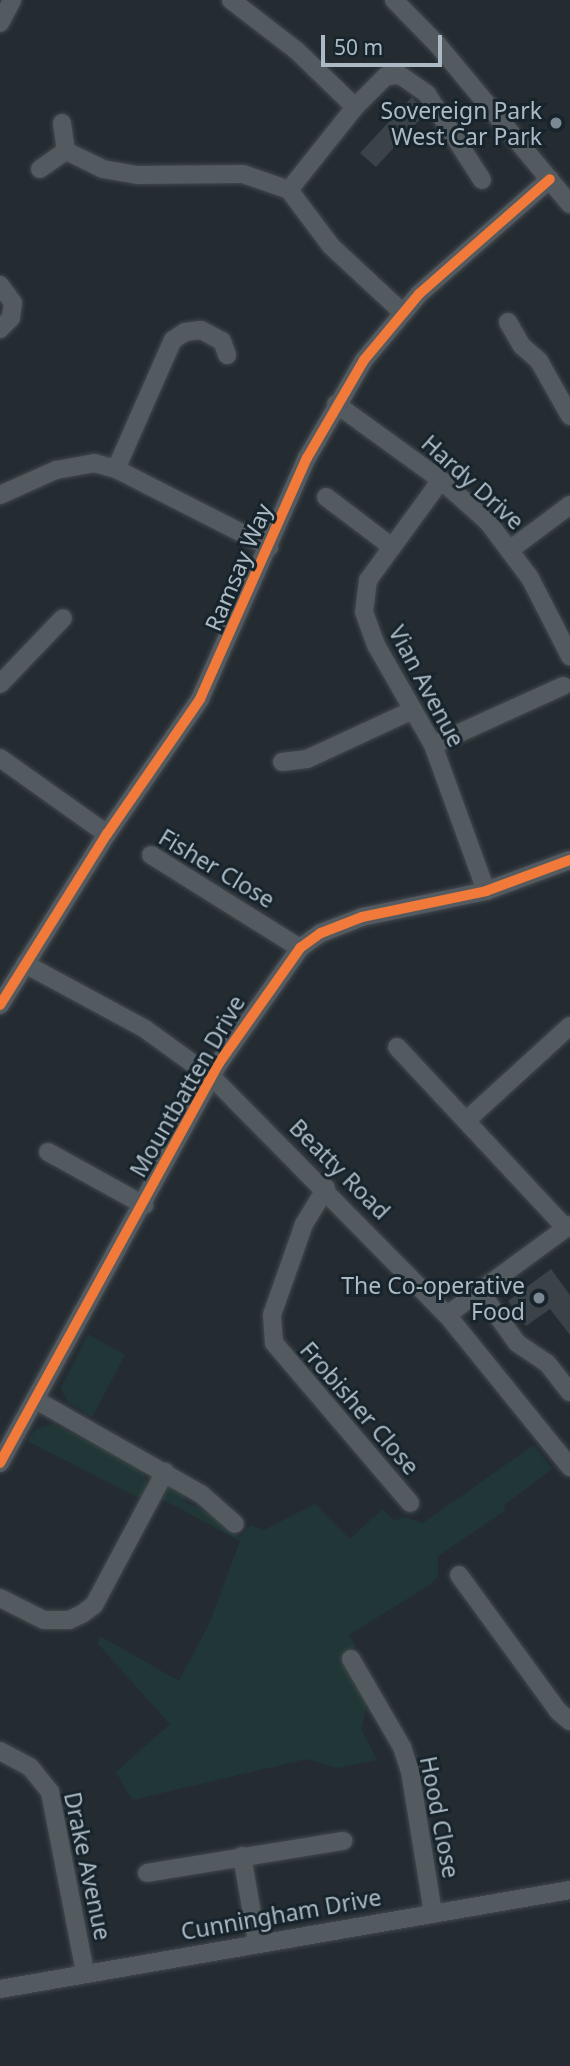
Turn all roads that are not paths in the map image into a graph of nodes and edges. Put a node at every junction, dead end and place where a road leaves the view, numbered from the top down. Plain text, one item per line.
1 (231, 0) edge
2 (394, 0) edge
3 (9, 1) edge
4 (0, 23) edge
5 (355, 107) junction
6 (62, 123) dead end
7 (66, 150) junction
8 (40, 169) dead end
9 (551, 179) junction
10 (482, 180) dead end
11 (289, 190) junction
12 (570, 204) edge
13 (0, 285) edge
14 (402, 312) junction
15 (508, 322) dead end
16 (0, 329) edge
17 (227, 355) dead end
18 (336, 404) junction
19 (570, 416) edge
20 (116, 468) junction
21 (441, 480) junction
22 (0, 495) edge
23 (326, 497) dead end
24 (570, 505) edge
25 (270, 547) junction
26 (392, 547) junction
27 (511, 549) junction
28 (62, 618) dead end
29 (570, 656) edge
30 (0, 684) edge
31 (563, 686) dead end
32 (413, 710) junction
33 (433, 745) junction
34 (0, 758) edge
35 (282, 762) dead end
36 (107, 834) junction
37 (151, 855) dead end
38 (570, 860) edge
39 (486, 891) junction
40 (300, 948) junction
41 (25, 964) junction
42 (0, 1005) edge
43 (570, 1026) edge
44 (397, 1047) dead end
45 (213, 1078) junction
46 (468, 1119) junction
47 (48, 1153) dead end
48 (326, 1188) junction
49 (144, 1206) junction
50 (568, 1227) edge
51 (479, 1290) junction
52 (447, 1315) junction
53 (570, 1392) edge
54 (36, 1400) junction
55 (0, 1463) edge
56 (570, 1467) edge
57 (165, 1472) junction
58 (410, 1503) dead end
59 (235, 1524) dead end
60 (459, 1574) dead end
61 (0, 1598) edge
62 (351, 1659) dead end
63 (570, 1721) edge
64 (0, 1751) edge
65 (343, 1841) dead end
66 (242, 1856) junction
67 (148, 1873) dead end
68 (570, 1890) edge
69 (433, 1913) junction
70 (257, 1942) junction
71 (85, 1972) junction
72 (0, 1989) edge

1 - 5 street
2 - 9 street
3 - 4 street
5 - 10 street
5 - 11 street
6 - 7 street
7 - 8 street
7 - 11 street
9 - 12 street
9 - 14 street, Ramsay Way
11 - 14 street
13 - 16 street
14 - 18 street, Ramsay Way
15 - 19 street
17 - 20 street
18 - 21 street, Hardy Drive
18 - 25 street, Ramsay Way
20 - 22 street
20 - 25 street
21 - 26 street, Vian Avenue
21 - 27 street, Hardy Drive
23 - 26 street
24 - 27 street
25 - 36 street, Ramsay Way
26 - 32 street, Vian Avenue
27 - 29 street, Hardy Drive
28 - 30 street
31 - 33 street
32 - 33 street, Vian Avenue
32 - 35 street
33 - 39 street, Vian Avenue
34 - 36 street
36 - 41 street, Ramsay Way
37 - 40 street, Fisher Close
38 - 39 street, Mountbatten Drive
39 - 40 street, Mountbatten Drive
40 - 45 street, Mountbatten Drive
41 - 42 street, Ramsay Way
41 - 45 street, Beatty Road
43 - 46 street
44 - 46 street
45 - 48 street, Beatty Road
45 - 49 street, Mountbatten Drive
46 - 50 street
47 - 49 street
48 - 52 street, Beatty Road
48 - 58 street, Frobisher Close
49 - 54 street, Mountbatten Drive
50 - 51 street
51 - 52 street
51 - 53 street
52 - 56 street, Beatty Road
54 - 55 street, Mountbatten Drive
54 - 57 street
57 - 59 street
57 - 61 street
60 - 63 street
62 - 69 street, Hood Close
64 - 71 street, Drake Avenue
65 - 66 street
66 - 67 street
66 - 70 street
68 - 69 street, Cunningham Drive
69 - 70 street, Cunningham Drive
70 - 71 street, Cunningham Drive
71 - 72 street, Cunningham Drive

